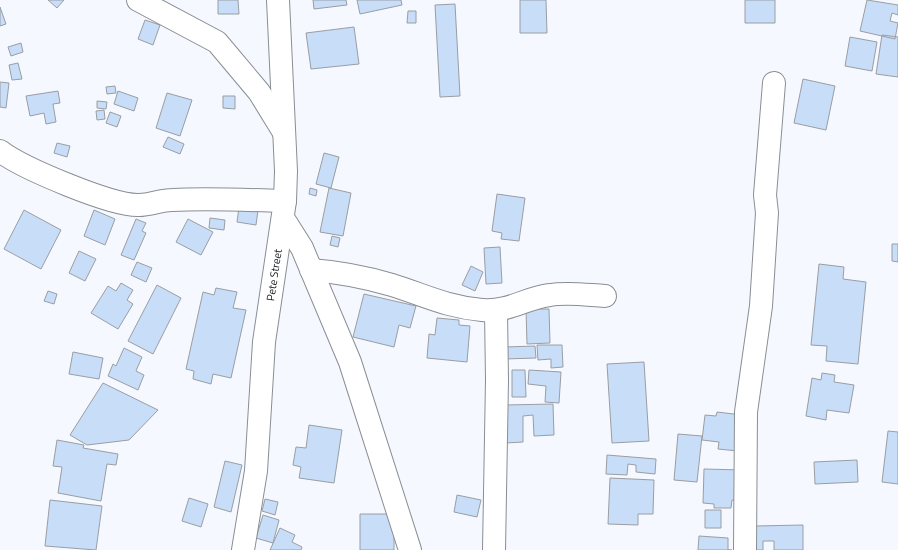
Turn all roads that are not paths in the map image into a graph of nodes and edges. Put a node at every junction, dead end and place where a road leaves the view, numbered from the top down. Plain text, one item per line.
1 (138, 0) edge
2 (278, 0) edge
3 (774, 83) dead end
4 (284, 134) junction
5 (0, 151) edge
6 (284, 209) junction
7 (311, 270) junction
8 (605, 296) dead end
9 (496, 311) junction
10 (243, 550) edge
11 (410, 550) edge
12 (494, 550) edge
13 (745, 550) edge

1 - 4 street
2 - 4 street, Pete Street
3 - 13 street
4 - 6 street, Pete Street
5 - 6 street
6 - 7 street
6 - 10 street, Pete Street
7 - 9 street
7 - 11 street
8 - 9 street
9 - 12 street

